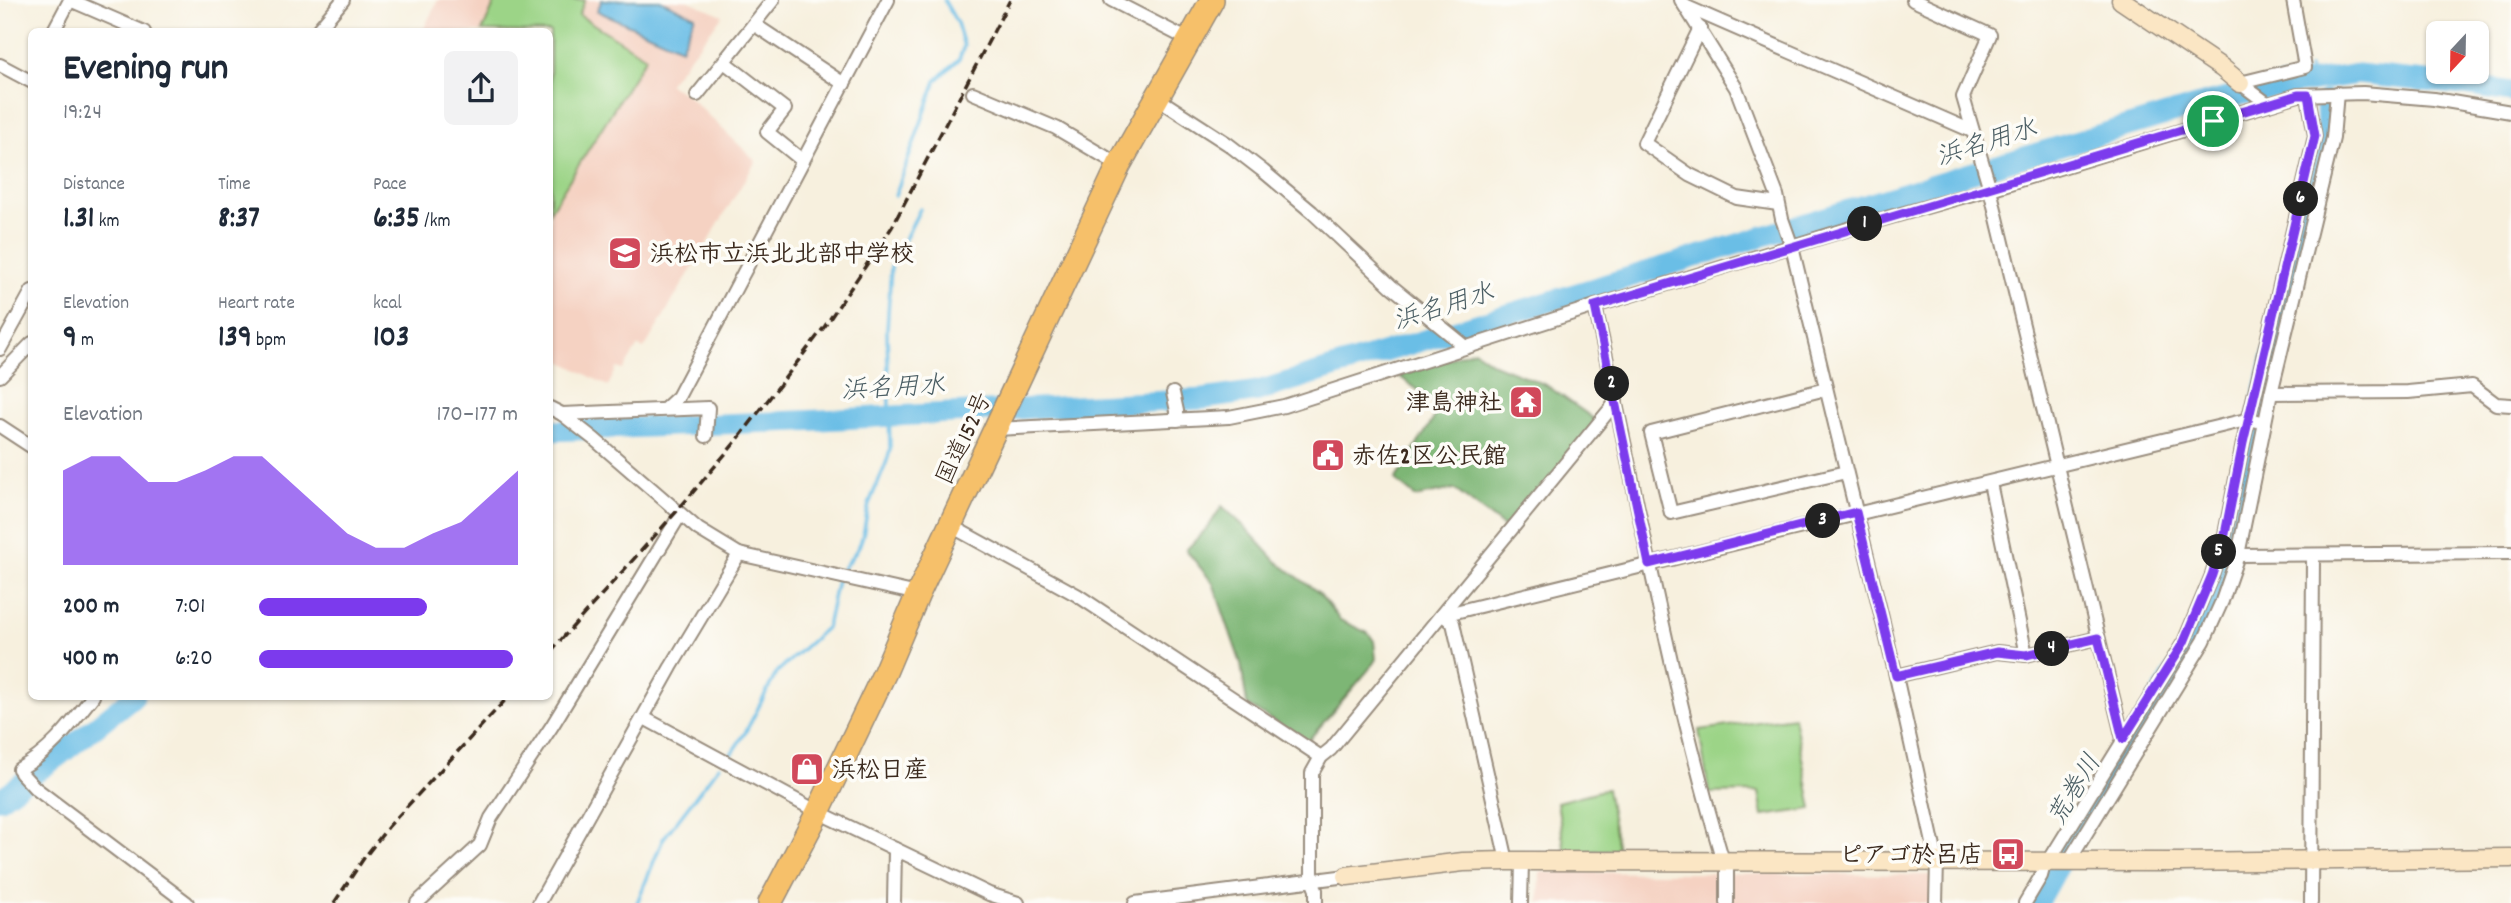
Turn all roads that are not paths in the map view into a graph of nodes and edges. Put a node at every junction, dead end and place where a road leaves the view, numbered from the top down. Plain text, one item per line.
1 (70, 0) edge
2 (343, 0) edge
3 (773, 0) edge
4 (888, 0) edge
5 (1111, 0) edge
6 (1212, 0) edge
7 (1913, 0) edge
8 (2123, 0) edge
9 (2293, 0) edge
10 (1684, 4) edge
11 (755, 25) junction
12 (55, 28) edge
13 (136, 28) edge
14 (319, 28) edge
15 (1700, 28) junction
16 (1189, 40) junction
17 (724, 62) junction
18 (0, 65) edge
19 (28, 76) edge
20 (2240, 83) junction
21 (844, 84) junction
22 (973, 93) dead end
23 (2337, 93) junction
24 (697, 95) dead end
25 (2308, 95) junction
26 (1157, 98) junction
27 (2268, 104) junction
28 (2511, 112) edge
29 (1972, 131) junction
30 (803, 161) junction
31 (1119, 165) junction
32 (1988, 186) junction
33 (1777, 204) junction
34 (1790, 245) junction
35 (28, 298) edge
36 (1595, 306) junction
37 (1462, 343) junction
38 (28, 347) edge
39 (0, 349) edge
40 (0, 376) edge
41 (1826, 389) junction
42 (1173, 393) dead end
43 (2271, 393) junction
44 (1616, 402) junction
45 (2511, 405) edge
46 (665, 409) junction
47 (560, 414) edge
48 (1177, 415) junction
49 (2258, 421) junction
50 (998, 425) junction
51 (0, 426) edge
52 (706, 436) dead end
53 (28, 444) edge
54 (2056, 465) junction
55 (1846, 472) junction
56 (1990, 483) junction
57 (1856, 512) junction
58 (680, 515) junction
59 (951, 526) junction
60 (2511, 553) edge
61 (739, 554) junction
62 (2238, 555) junction
63 (2313, 556) junction
64 (1649, 564) junction
65 (918, 594) junction
66 (1443, 615) junction
67 (2098, 638) junction
68 (2026, 655) junction
69 (1896, 676) junction
70 (90, 700) edge
71 (644, 718) junction
72 (2123, 739) junction
73 (1321, 758) junction
74 (818, 812) junction
75 (895, 849) junction
76 (2511, 858) edge
77 (2310, 860) junction
78 (1514, 861) junction
79 (1723, 861) junction
80 (1937, 861) junction
81 (2056, 861) junction
82 (1347, 876) joint
83 (1312, 880) junction
84 (187, 903) edge
85 (418, 903) edge
86 (539, 903) edge
87 (770, 903) edge
88 (894, 903) edge
89 (1018, 903) edge
90 (1135, 903) edge
91 (1315, 903) edge
92 (1521, 903) edge
93 (1727, 903) edge
94 (1936, 903) edge
95 (2025, 903) edge
96 (2311, 903) edge

1 - 12 street
1 - 13 street
2 - 14 street
3 - 11 street
4 - 21 street
5 - 16 street
6 - 16 highway, 国道152号
7 - 29 street
8 - 20 street
9 - 20 street
10 - 15 street
10 - 29 street
11 - 17 street
11 - 21 street
15 - 33 street
15 - 33 street
16 - 26 highway, 国道152号
17 - 24 street
17 - 30 street
18 - 19 street
20 - 27 street
21 - 30 street
22 - 31 street
23 - 25 street
23 - 28 street
23 - 43 street
25 - 27 street
25 - 49 street
26 - 31 highway, 国道152号
26 - 37 street
27 - 32 street
29 - 32 street
30 - 46 street
31 - 50 highway, 国道152号
32 - 34 street
32 - 54 street
33 - 34 street
34 - 36 street
34 - 41 street
35 - 39 street
36 - 37 street
36 - 44 street
37 - 48 street
38 - 40 street
41 - 55 street
41 - 55 street
42 - 48 street
43 - 45 street
43 - 49 street
44 - 64 street
44 - 66 street
46 - 47 street
46 - 52 street
47 - 58 street
48 - 50 street
49 - 54 street
49 - 62 street
49 - 72 street
50 - 59 highway, 国道152号
51 - 53 street
54 - 56 street
54 - 67 street
55 - 57 street
56 - 57 street
56 - 68 street
57 - 64 street
57 - 69 street
58 - 61 street
58 - 85 street
59 - 65 highway, 国道152号
59 - 73 street
60 - 63 street
61 - 65 street
61 - 71 street
62 - 63 street
62 - 81 street
63 - 77 street
64 - 66 street
64 - 79 street
65 - 74 highway, 国道152号
66 - 73 street
66 - 78 street
67 - 68 street
67 - 72 street
68 - 69 street
69 - 80 street
70 - 84 street
71 - 74 street
71 - 86 street
72 - 81 street
73 - 83 street
74 - 75 street
74 - 87 highway, 国道152号
75 - 88 street
75 - 89 street
76 - 77 street
77 - 81 street
77 - 96 street
78 - 79 street
78 - 82 street
78 - 92 street
79 - 80 street
79 - 93 street
80 - 81 street
80 - 94 street
81 - 95 street
82 - 83 street
83 - 90 street
83 - 91 street

